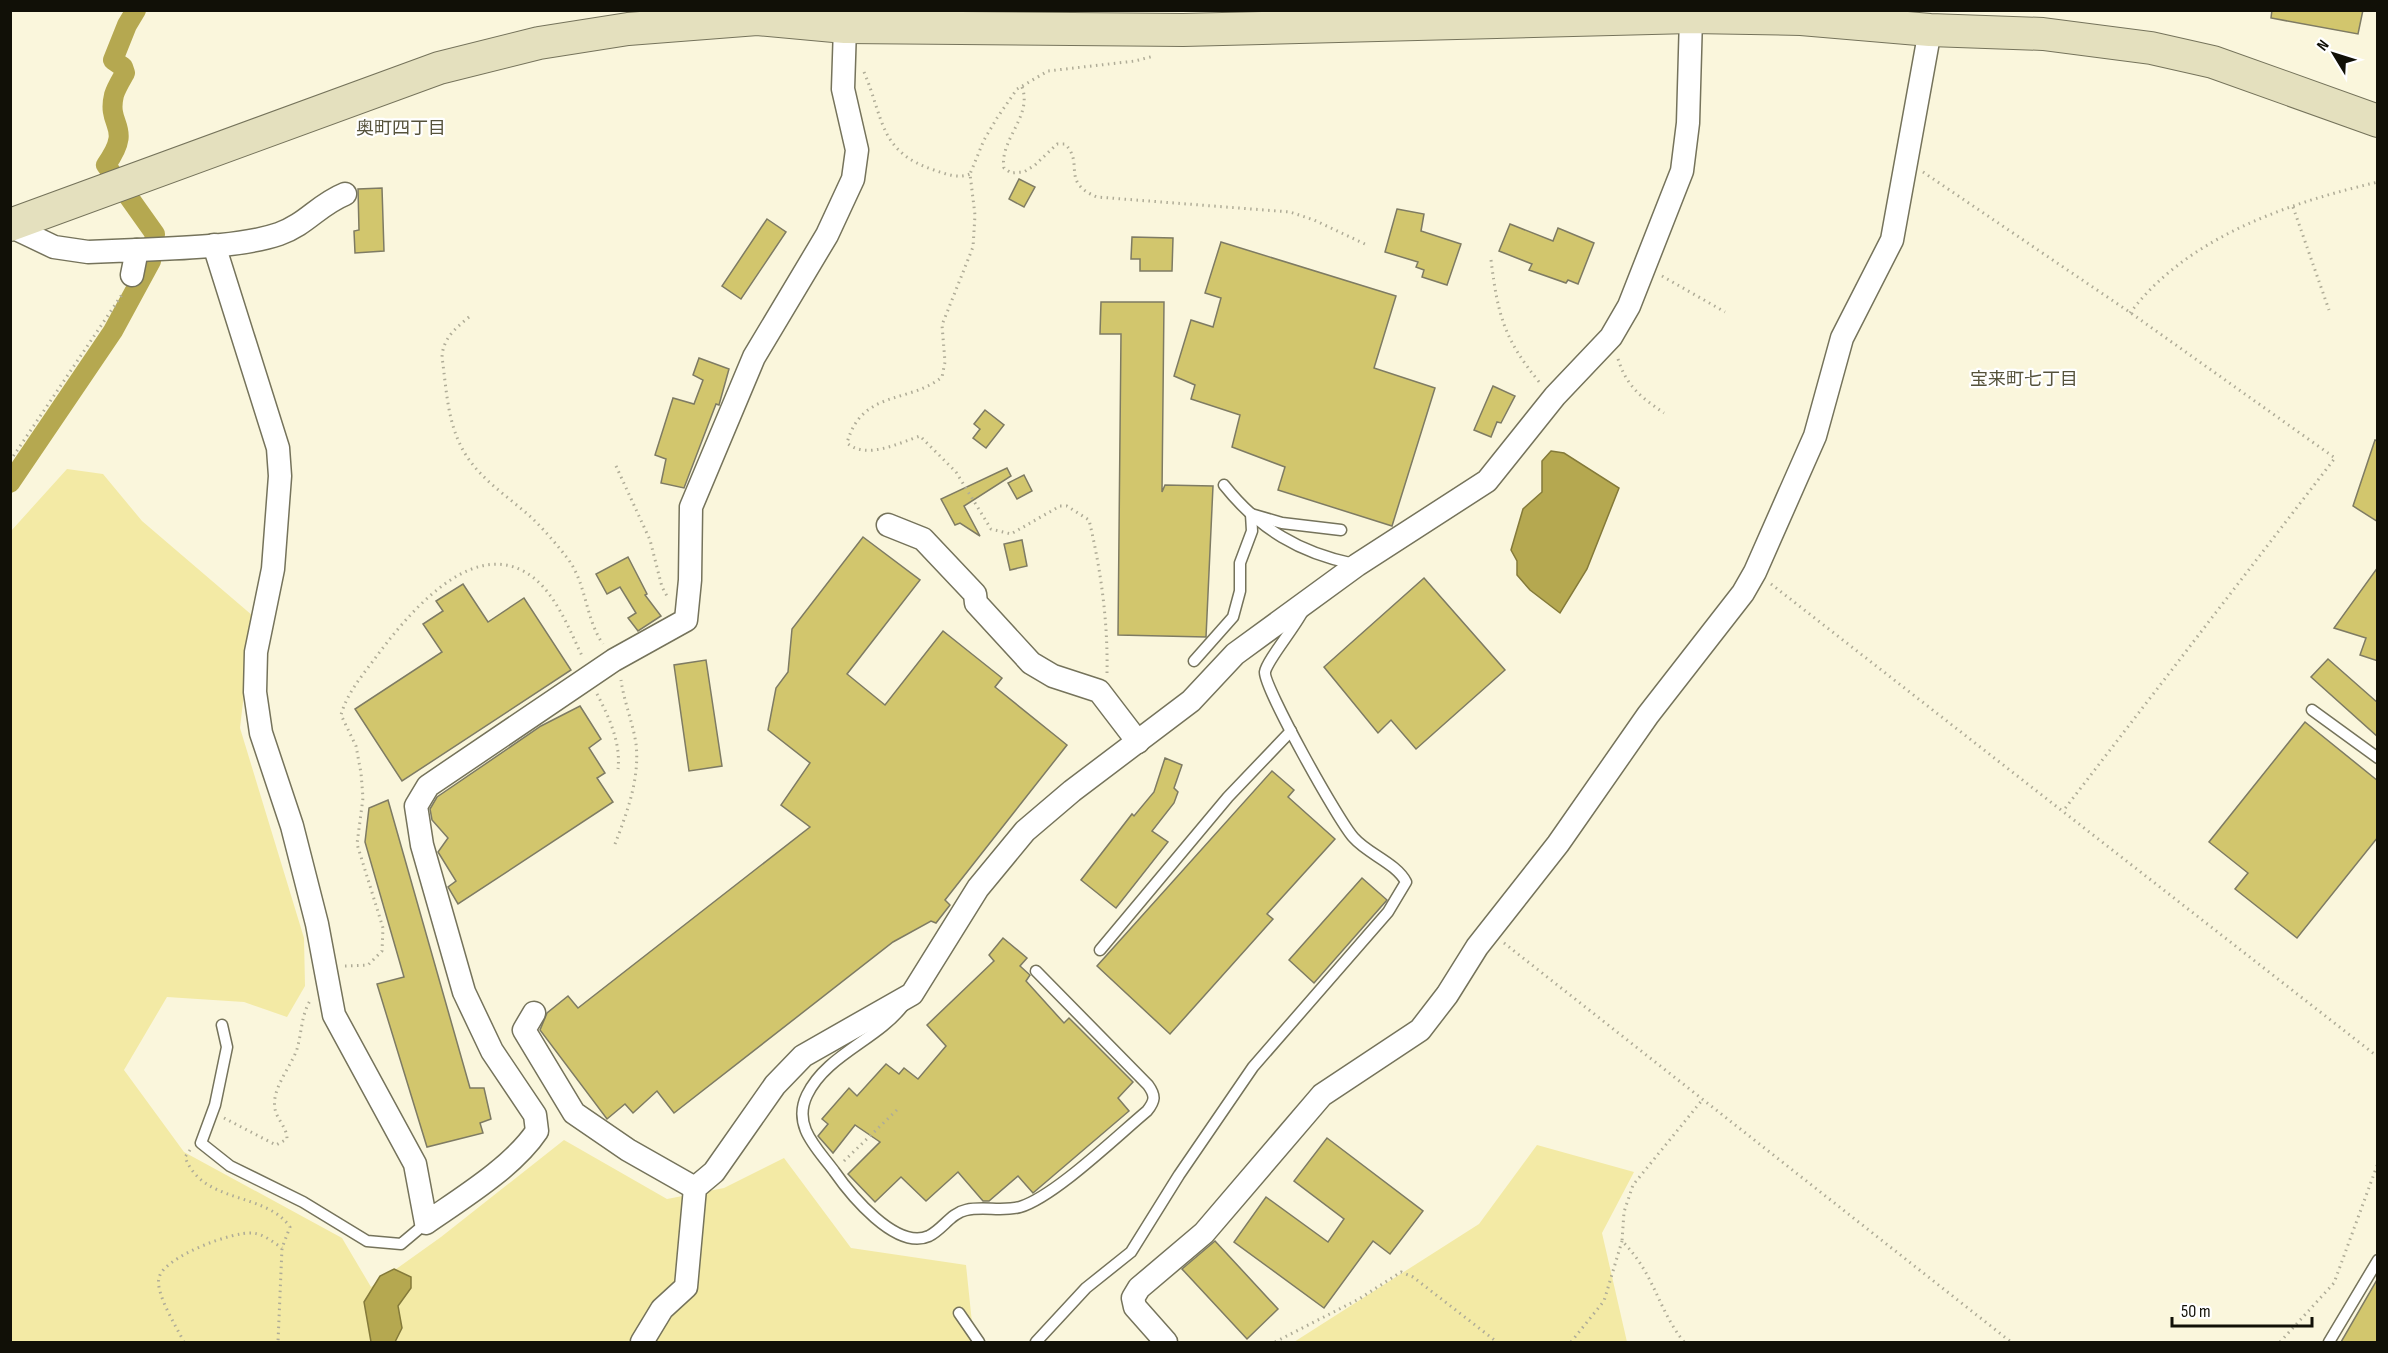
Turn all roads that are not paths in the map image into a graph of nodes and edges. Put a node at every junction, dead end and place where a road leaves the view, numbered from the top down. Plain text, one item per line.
1 (1691, 17) junction
2 (1185, 20) edge
3 (1930, 30) junction
4 (845, 37) junction
5 (2378, 121) edge
6 (345, 194) dead end
7 (10, 226) edge
8 (214, 245) junction
9 (137, 250) junction
10 (132, 275) road end
11 (1224, 485) dead end
12 (1251, 514) junction
13 (888, 525) dead end
14 (1341, 530) dead end
15 (1357, 565) junction
16 (1309, 598) junction
17 (1194, 661) dead end
18 (2312, 710) dead end
19 (1290, 730) junction
20 (1138, 742) junction
21 (2378, 758) edge
22 (1100, 950) dead end
23 (1036, 971) dead end
24 (912, 994) junction
25 (534, 1012) dead end
26 (222, 1025) dead end
27 (695, 1188) junction
28 (426, 1223) junction
29 (2378, 1260) edge
30 (959, 1313) dead end
31 (642, 1342) edge
32 (979, 1342) edge
33 (1036, 1342) edge
34 (1166, 1342) edge
35 (2329, 1342) edge

1 - 2 street
1 - 3 street
1 - 15 street
2 - 4 street
3 - 5 street
3 - 34 street
4 - 7 street
4 - 28 street
6 - 8 street
7 - 9 street
8 - 9 street
8 - 28 street
9 - 10 street
11 - 12 lane
12 - 14 lane
12 - 15 lane
12 - 17 lane
13 - 20 street
15 - 16 street
16 - 19 lane
16 - 20 street
18 - 21 lane
19 - 22 lane
19 - 33 lane
20 - 24 street
23 - 24 lane
24 - 27 street
25 - 27 street
26 - 28 lane
27 - 31 street
29 - 35 lane
30 - 32 lane

